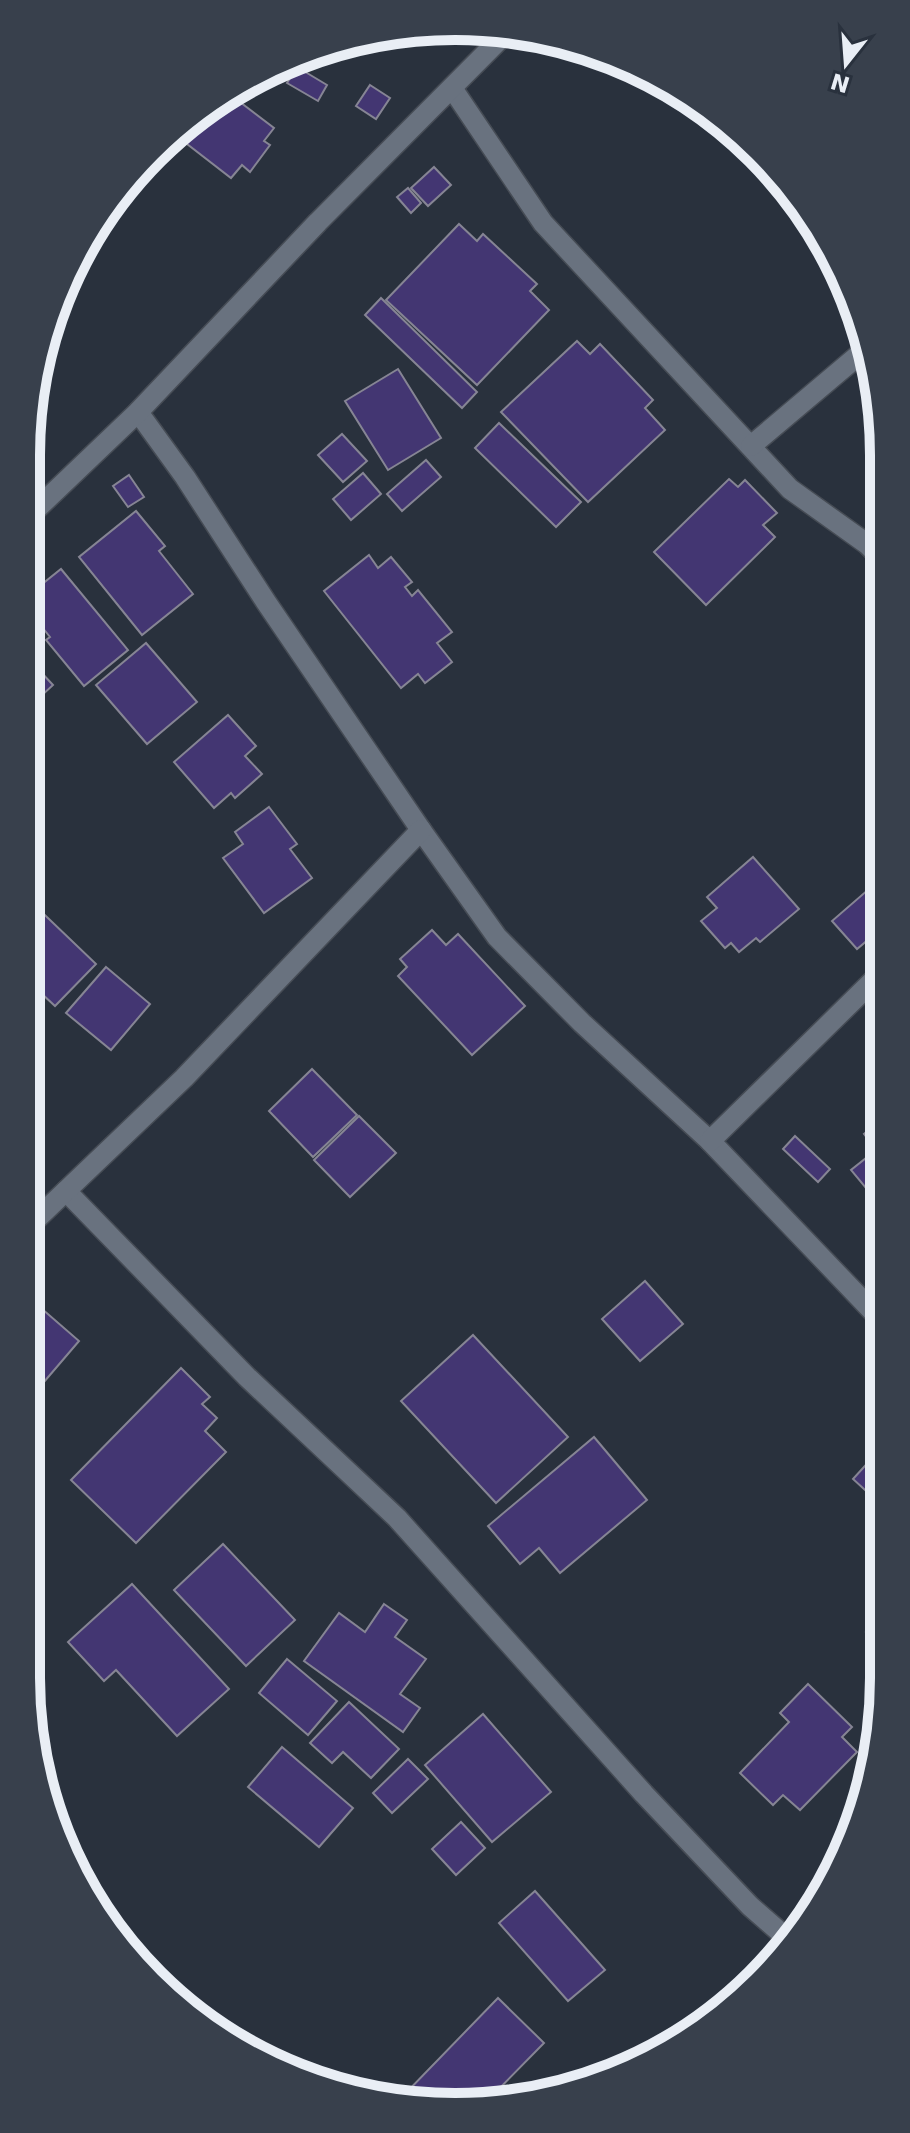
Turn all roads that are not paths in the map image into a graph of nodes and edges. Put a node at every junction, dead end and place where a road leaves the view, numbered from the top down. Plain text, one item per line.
1 (496, 43) edge
2 (452, 88) junction
3 (858, 356) edge
4 (138, 412) junction
5 (751, 446) junction
6 (40, 506) edge
7 (870, 547) edge
8 (421, 830) junction
9 (870, 984) edge
10 (710, 1141) junction
11 (66, 1191) junction
12 (40, 1216) edge
13 (870, 1308) edge
14 (782, 1934) edge

1 - 2 street
2 - 4 street
2 - 5 street
3 - 5 street
4 - 6 street
4 - 8 street
5 - 7 street
8 - 10 street
8 - 11 street
9 - 10 street
10 - 13 street
11 - 12 street
11 - 14 street

